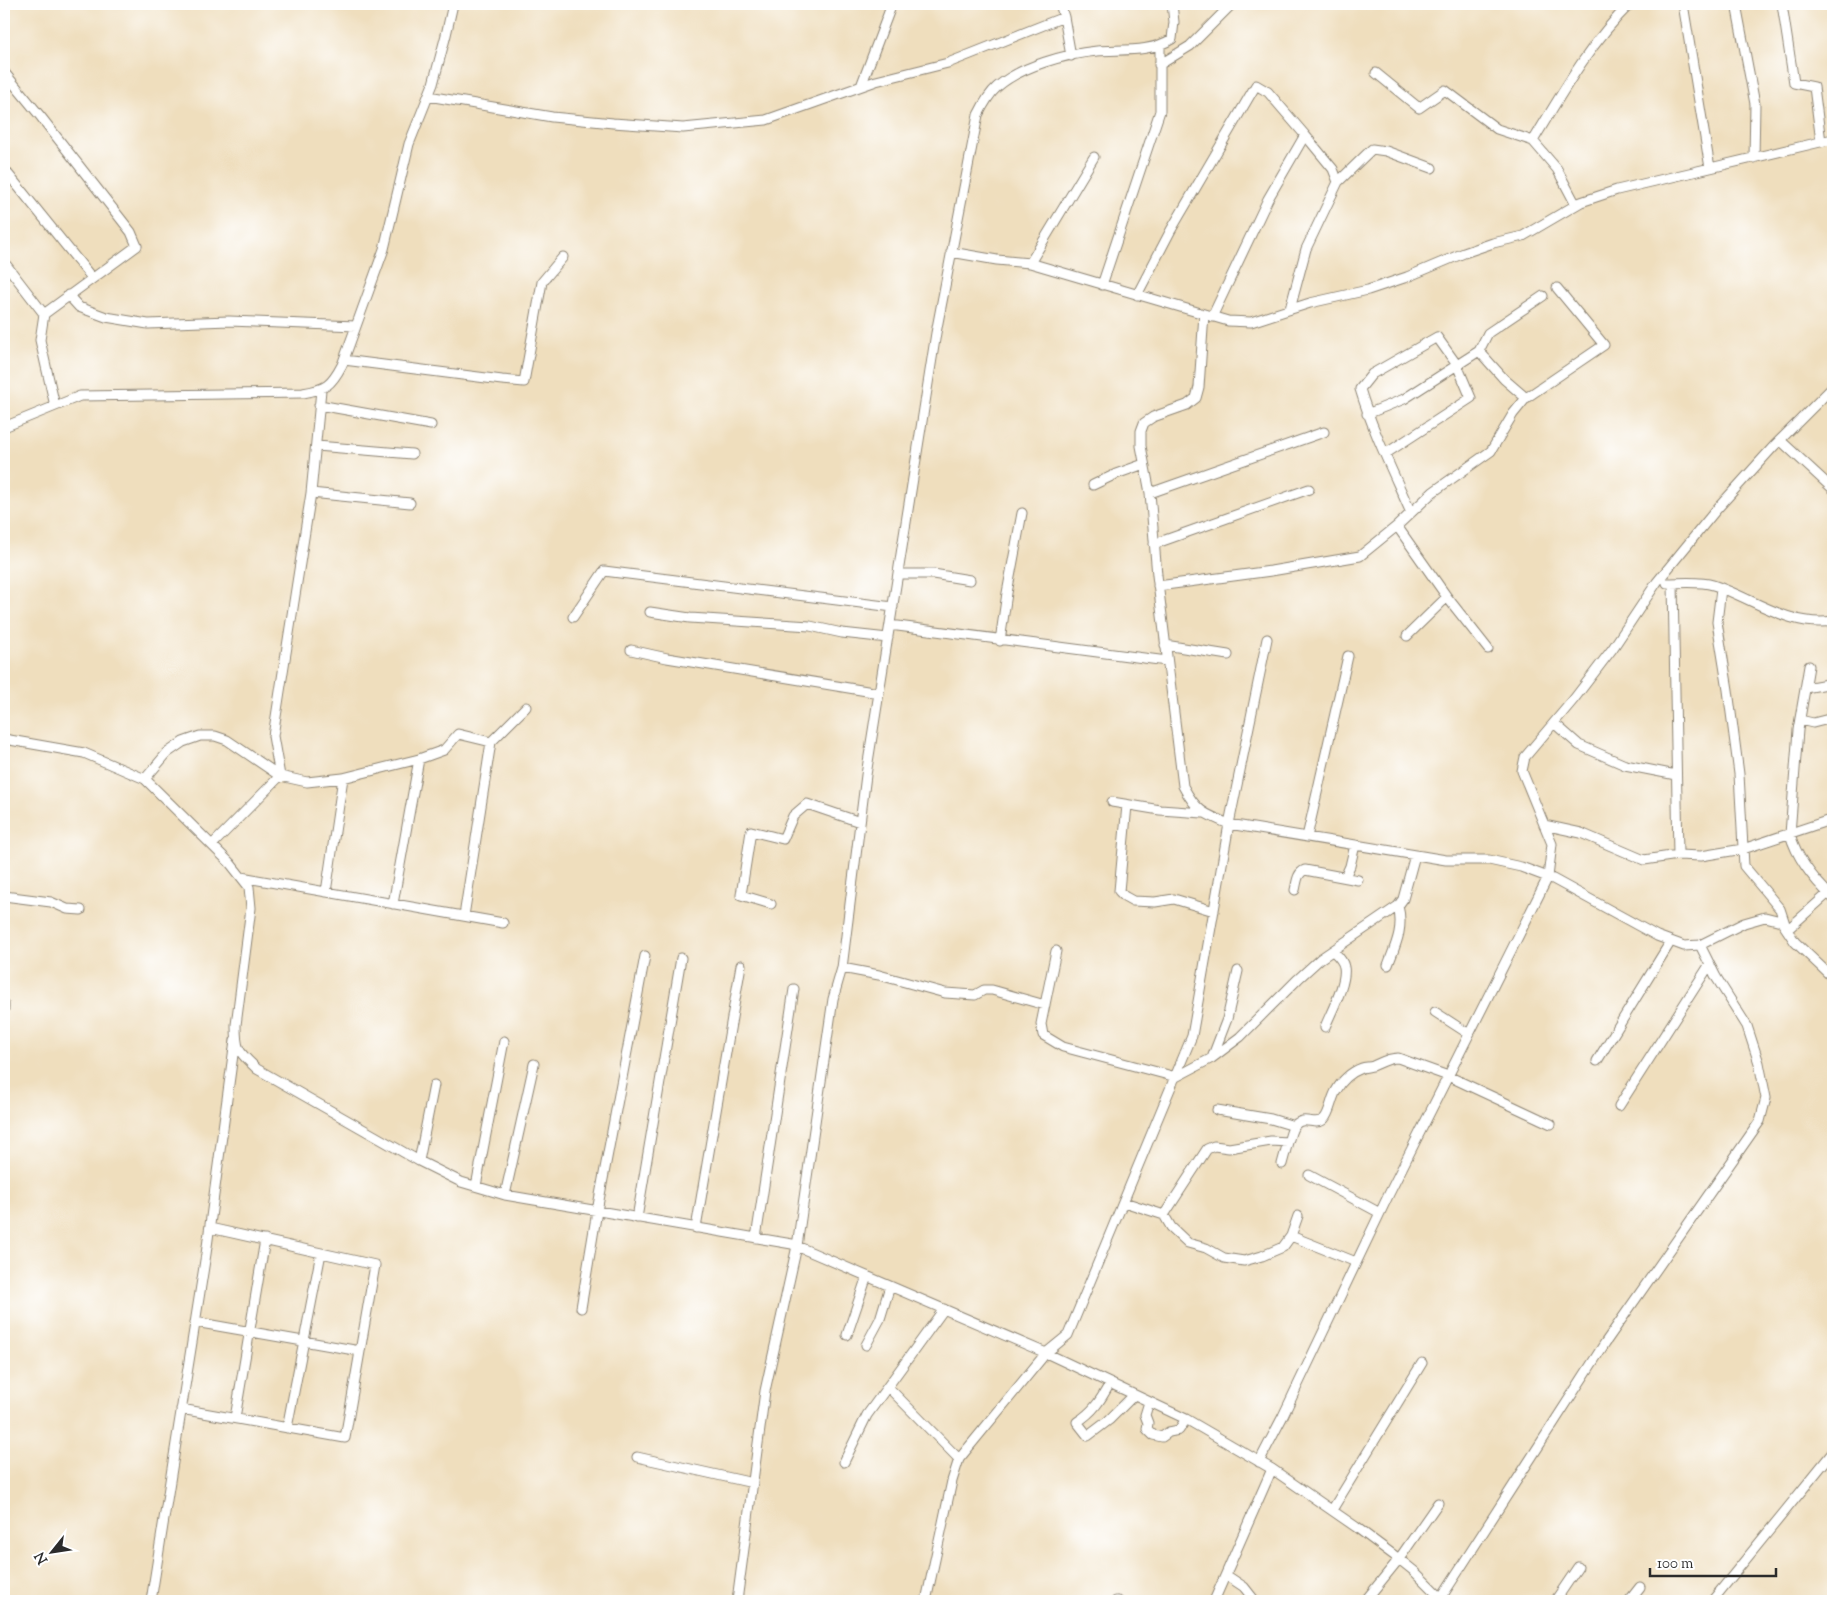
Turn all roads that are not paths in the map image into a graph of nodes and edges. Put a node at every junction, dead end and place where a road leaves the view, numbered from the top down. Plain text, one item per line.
1 (453, 4) edge
2 (892, 4) edge
3 (1060, 4) edge
4 (1172, 4) edge
5 (1232, 4) edge
6 (1630, 4) edge
7 (1683, 4) edge
8 (1736, 4) edge
9 (1782, 4) edge
10 (1064, 17) junction
11 (1160, 46) junction
12 (1071, 56) junction
13 (1159, 65) junction
14 (4, 72) edge
15 (1376, 73) dead end
16 (861, 86) junction
17 (428, 96) junction
18 (1305, 135) junction
19 (1833, 139) edge
20 (1533, 141) junction
21 (1821, 142) junction
22 (1094, 157) dead end
23 (1754, 158) junction
24 (1432, 168) dead end
25 (1710, 168) junction
26 (4, 169) edge
27 (1338, 182) junction
28 (1576, 205) junction
29 (951, 252) junction
30 (563, 257) dead end
31 (4, 262) edge
32 (1030, 263) junction
33 (92, 278) junction
34 (1102, 285) junction
35 (1557, 288) dead end
36 (68, 295) junction
37 (1137, 295) junction
38 (1543, 296) dead end
39 (1290, 309) junction
40 (44, 314) junction
41 (1208, 315) junction
42 (356, 326) junction
43 (1480, 351) junction
44 (344, 360) junction
45 (1457, 366) junction
46 (1833, 388) edge
47 (321, 390) junction
48 (1526, 398) junction
49 (319, 405) junction
50 (55, 406) junction
51 (1367, 414) junction
52 (431, 425) dead end
53 (4, 427) edge
54 (1324, 432) dead end
55 (1780, 440) junction
56 (317, 446) junction
57 (412, 454) dead end
58 (1385, 454) junction
59 (1144, 464) junction
60 (1093, 485) dead end
61 (1309, 489) dead end
62 (1833, 489) edge
63 (1150, 493) junction
64 (311, 494) junction
65 (410, 503) dead end
66 (1411, 512) junction
67 (1022, 513) dead end
68 (1398, 526) junction
69 (1154, 544) junction
70 (898, 574) junction
71 (970, 580) dead end
72 (1657, 582) junction
73 (1673, 583) junction
74 (1158, 586) junction
75 (1721, 589) junction
76 (1447, 597) junction
77 (893, 607) junction
78 (650, 612) dead end
79 (573, 617) dead end
80 (1833, 620) edge
81 (890, 625) junction
82 (1407, 636) dead end
83 (888, 638) junction
84 (1267, 639) dead end
85 (1000, 640) junction
86 (1165, 645) junction
87 (1488, 649) dead end
88 (631, 650) dead end
89 (1228, 655) dead end
90 (1348, 656) dead end
91 (1167, 661) junction
92 (1809, 666) dead end
93 (1833, 683) edge
94 (1805, 688) junction
95 (879, 693) junction
96 (526, 707) dead end
97 (1833, 718) edge
98 (1800, 720) junction
99 (1554, 723) junction
100 (4, 739) edge
101 (491, 742) junction
102 (420, 759) junction
103 (1676, 774) junction
104 (280, 776) junction
105 (343, 778) junction
106 (145, 779) junction
107 (1112, 802) dead end
108 (1126, 805) junction
109 (1203, 813) junction
110 (1833, 819) edge
111 (860, 822) junction
112 (1229, 824) junction
113 (1544, 825) junction
114 (1790, 834) junction
115 (1307, 837) junction
116 (212, 845) junction
117 (1355, 845) junction
118 (1743, 849) junction
119 (1415, 855) junction
120 (1678, 856) junction
121 (241, 877) junction
122 (1345, 877) junction
123 (1548, 877) junction
124 (1358, 880) dead end
125 (1294, 890) dead end
126 (326, 892) junction
127 (1832, 893) edge
128 (4, 896) edge
129 (393, 904) junction
130 (771, 904) dead end
131 (1398, 906) junction
132 (81, 910) dead end
133 (1214, 911) junction
134 (464, 916) junction
135 (503, 923) dead end
136 (1787, 930) junction
137 (1671, 941) junction
138 (1700, 945) junction
139 (1056, 951) dead end
140 (1333, 951) junction
141 (645, 956) dead end
142 (681, 958) dead end
143 (1710, 964) junction
144 (741, 965) dead end
145 (1388, 965) dead end
146 (842, 968) junction
147 (1238, 970) dead end
148 (1833, 978) edge
149 (794, 989) dead end
150 (4, 1004) edge
151 (1045, 1005) junction
152 (4, 1009) edge
153 (1435, 1012) dead end
154 (1325, 1027) dead end
155 (236, 1034) junction
156 (1469, 1034) junction
157 (504, 1041) dead end
158 (1212, 1058) junction
159 (1597, 1061) dead end
160 (534, 1064) dead end
161 (1448, 1076) junction
162 (1176, 1077) junction
163 (434, 1085) dead end
164 (1619, 1106) dead end
165 (1217, 1110) dead end
166 (1551, 1124) dead end
167 (1294, 1126) junction
168 (1288, 1142) junction
169 (419, 1161) junction
170 (1282, 1164) dead end
171 (1309, 1175) dead end
172 (476, 1186) junction
173 (505, 1196) junction
174 (1124, 1202) junction
175 (597, 1211) junction
176 (1380, 1213) junction
177 (1164, 1215) junction
178 (1298, 1216) dead end
179 (637, 1218) junction
180 (210, 1228) junction
181 (696, 1228) junction
182 (1291, 1236) junction
183 (756, 1238) junction
184 (265, 1240) junction
185 (797, 1246) junction
186 (321, 1253) junction
187 (1356, 1262) junction
188 (867, 1276) junction
189 (890, 1286) junction
190 (581, 1308) dead end
191 (944, 1309) junction
192 (195, 1322) junction
193 (250, 1331) junction
194 (847, 1335) dead end
195 (304, 1340) junction
196 (866, 1345) dead end
197 (360, 1351) junction
198 (1046, 1353) junction
199 (1422, 1363) dead end
200 (1110, 1383) junction
201 (888, 1387) junction
202 (1134, 1395) junction
203 (1149, 1402) junction
204 (181, 1409) junction
205 (235, 1418) junction
206 (1186, 1419) junction
207 (287, 1428) junction
208 (1833, 1452) edge
209 (637, 1457) dead end
210 (959, 1459) junction
211 (844, 1462) dead end
212 (1259, 1462) junction
213 (1272, 1469) junction
214 (753, 1483) junction
215 (1438, 1503) dead end
216 (1332, 1510) junction
217 (1399, 1560) junction
218 (1578, 1567) dead end
219 (1226, 1574) junction
220 (1640, 1587) dead end
221 (1442, 1600) edge
222 (151, 1601) edge
223 (737, 1601) edge
224 (926, 1601) edge
225 (1214, 1601) edge
226 (1255, 1601) edge
227 (1364, 1601) edge
228 (1555, 1601) edge
229 (1629, 1601) edge
230 (1712, 1601) edge

1 - 17 street
2 - 16 street
3 - 10 street
4 - 11 street
5 - 13 street
6 - 20 street
7 - 25 street
8 - 23 street
9 - 21 street
10 - 12 street
10 - 16 street
11 - 12 street
11 - 13 street
12 - 29 street
13 - 34 street
14 - 33 street
15 - 20 street
16 - 17 street
17 - 42 street
18 - 27 street
18 - 37 street
18 - 41 street
19 - 21 street
20 - 28 street
21 - 23 street
22 - 32 street
23 - 25 street
24 - 27 street
25 - 28 street
26 - 33 street
27 - 39 street
28 - 39 street
29 - 32 street
29 - 70 street
30 - 44 street
31 - 40 street
32 - 34 street
33 - 36 street
34 - 37 street
35 - 48 street
36 - 40 street
36 - 42 street
37 - 41 street
38 - 43 street
39 - 41 street
40 - 50 street
41 - 59 street
42 - 44 street
43 - 45 street
43 - 48 street
44 - 47 street
45 - 51 street
45 - 51 street
45 - 58 street
46 - 55 street
47 - 49 street
47 - 50 street
48 - 66 street
49 - 52 street
49 - 56 street
50 - 53 street
51 - 58 street
54 - 63 street
55 - 62 street
55 - 72 street
56 - 57 street
56 - 64 street
58 - 66 street
59 - 60 street
59 - 63 street
61 - 69 street
63 - 69 street
64 - 65 street
64 - 104 street
66 - 68 street
67 - 85 street
68 - 74 street
68 - 76 street
69 - 74 street
70 - 71 street
70 - 77 street
72 - 73 street
72 - 99 street
73 - 75 street
73 - 103 street
74 - 86 street
75 - 80 street
75 - 118 street
76 - 82 street
76 - 87 street
77 - 79 street
77 - 81 street
78 - 83 street
81 - 83 street
81 - 85 street
83 - 95 street
84 - 112 street
85 - 91 street
86 - 89 street
86 - 91 street
88 - 95 street
90 - 115 street
91 - 109 street
92 - 94 street
93 - 94 street
94 - 98 street
95 - 111 street
96 - 101 street
97 - 98 street
98 - 114 street
99 - 103 street
99 - 113 street
100 - 106 street
101 - 102 street
101 - 134 street
102 - 105 street
102 - 129 street
103 - 120 street
104 - 105 street
104 - 106 street
104 - 116 street
105 - 126 street
106 - 116 street
107 - 108 street
108 - 109 street
108 - 133 street
109 - 112 street
110 - 114 street
111 - 130 street
111 - 146 street
112 - 115 street
112 - 133 street
113 - 120 street
113 - 123 street
114 - 118 street
114 - 127 street
115 - 117 street
116 - 121 street
117 - 119 street
117 - 122 street
118 - 120 street
118 - 136 street
119 - 123 street
119 - 131 street
121 - 126 street
121 - 155 street
122 - 124 street
122 - 125 street
123 - 137 street
123 - 156 street
126 - 129 street
127 - 136 street
128 - 132 street
129 - 134 street
131 - 140 street
131 - 145 street
133 - 162 street
134 - 135 street
136 - 138 street
136 - 148 street
137 - 138 street
137 - 159 street
138 - 143 street
139 - 151 street
140 - 154 street
140 - 158 street
141 - 175 street
142 - 179 street
143 - 164 street
143 - 221 street
144 - 181 street
146 - 151 street
146 - 185 street
147 - 158 street
149 - 183 street
150 - 152 street
151 - 162 street
153 - 156 street
155 - 169 street
155 - 180 street
156 - 161 street
157 - 172 street
158 - 162 street
160 - 173 street
161 - 166 street
161 - 167 street
161 - 176 street
162 - 174 street
163 - 169 street
165 - 167 street
167 - 168 street
168 - 170 street
168 - 177 street
169 - 172 street
171 - 176 street
172 - 173 street
173 - 175 street
174 - 177 street
174 - 198 street
175 - 179 street
175 - 190 street
176 - 187 street
177 - 182 street
178 - 182 street
179 - 181 street
180 - 184 street
180 - 192 street
181 - 183 street
182 - 187 street
183 - 185 street
184 - 186 street
184 - 193 street
185 - 188 street
185 - 214 street
186 - 195 street
186 - 197 street
187 - 212 street
188 - 189 street
188 - 194 street
189 - 191 street
189 - 196 street
191 - 198 street
191 - 201 street
192 - 193 street
192 - 204 street
193 - 195 street
193 - 205 street
195 - 197 street
195 - 207 street
197 - 207 street
198 - 200 street
198 - 210 street
199 - 216 street
200 - 202 street
200 - 202 street
201 - 210 street
201 - 211 street
202 - 203 street
203 - 206 street
203 - 206 street
204 - 205 street
204 - 222 street
205 - 207 street
206 - 212 street
208 - 230 street
209 - 214 street
210 - 224 street
212 - 213 street
213 - 216 street
213 - 219 street
214 - 223 street
215 - 217 street
216 - 217 street
217 - 221 street
217 - 227 street
218 - 228 street
219 - 225 street
219 - 226 street
220 - 229 street

